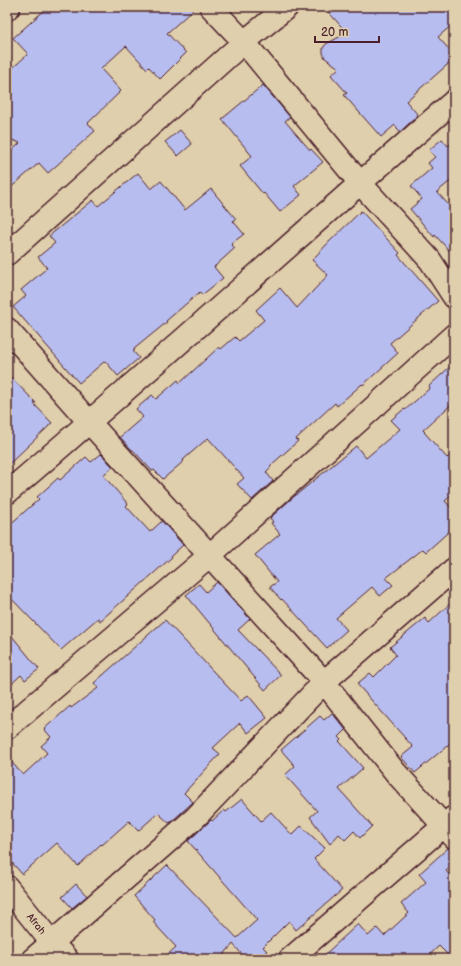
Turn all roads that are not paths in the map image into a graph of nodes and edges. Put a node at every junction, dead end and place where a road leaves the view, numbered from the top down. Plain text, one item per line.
1 (9, 7) edge
2 (211, 7) edge
3 (287, 7) edge
4 (7, 9) edge
5 (244, 42) junction
6 (454, 101) edge
7 (360, 183) junction
8 (7, 254) edge
9 (454, 297) edge
10 (7, 329) edge
11 (454, 335) edge
12 (90, 423) junction
13 (7, 493) edge
14 (209, 556) junction
15 (454, 569) edge
16 (324, 682) junction
17 (7, 728) edge
18 (451, 827) edge
19 (7, 887) edge
20 (52, 943) junction
21 (33, 959) edge
22 (67, 959) edge
23 (290, 959) edge

1 - 4 street
2 - 5 street
3 - 5 street
5 - 7 street
5 - 8 street
6 - 7 street
7 - 9 street
7 - 12 street
10 - 12 street
11 - 14 street
12 - 13 street
12 - 14 street
14 - 16 street
14 - 17 street
15 - 16 street
16 - 18 street
16 - 20 street
18 - 23 street
19 - 20 street, Afrah
20 - 21 street
20 - 22 street, Afrah

